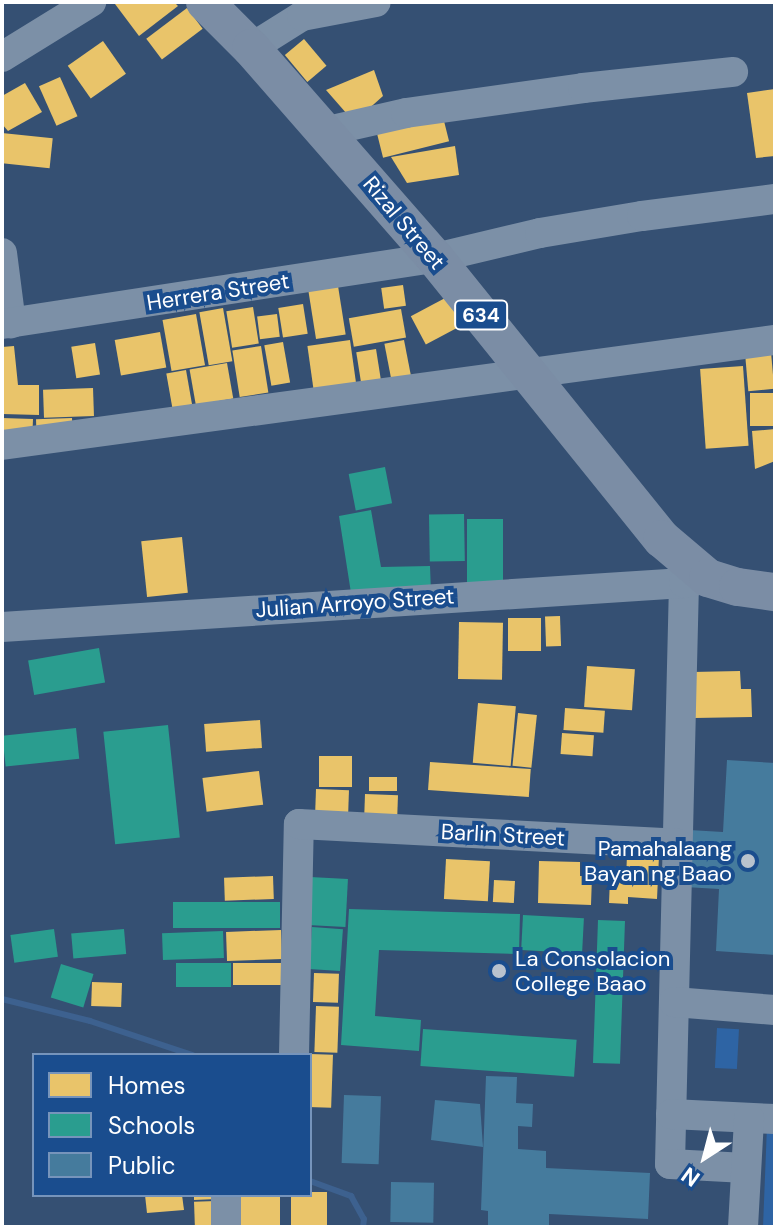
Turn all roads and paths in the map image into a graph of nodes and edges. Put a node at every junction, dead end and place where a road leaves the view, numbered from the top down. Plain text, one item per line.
1 (91, 2) edge
2 (205, 2) edge
3 (376, 2) edge
4 (251, 48) junction
5 (2, 57) edge
6 (733, 72) dead end
7 (323, 132) junction
8 (775, 199) edge
9 (2, 253) edge
10 (435, 258) junction
11 (7, 323) edge
12 (775, 340) edge
13 (529, 375) junction
14 (2, 445) edge
15 (696, 580) junction
16 (775, 592) edge
17 (2, 627) edge
18 (677, 844) junction
19 (674, 1002) junction
20 (775, 1010) edge
21 (294, 1053) edge
22 (671, 1114) junction
23 (762, 1118) edge
24 (746, 1168) junction
25 (226, 1197) edge
26 (226, 1227) edge
27 (743, 1227) edge

1 - 5 street
2 - 4 main road, Rizal Street / 634
3 - 4 street
4 - 7 main road, Rizal Street / 634
6 - 7 street
7 - 10 main road, Rizal Street / 634
8 - 10 street, Herrera Street
9 - 11 street
10 - 11 street, Herrera Street
10 - 13 main road, Rizal Street / 634
12 - 13 street
13 - 14 street
13 - 15 main road, Rizal Street / 634
15 - 16 main road, Rizal Street / 634
15 - 17 street, Julian Arroyo Street
15 - 18 street
18 - 19 street
18 - 21 street, Barlin Street
19 - 20 street
19 - 22 street
22 - 23 street
22 - 24 street
23 - 24 street
24 - 27 street
25 - 26 street

